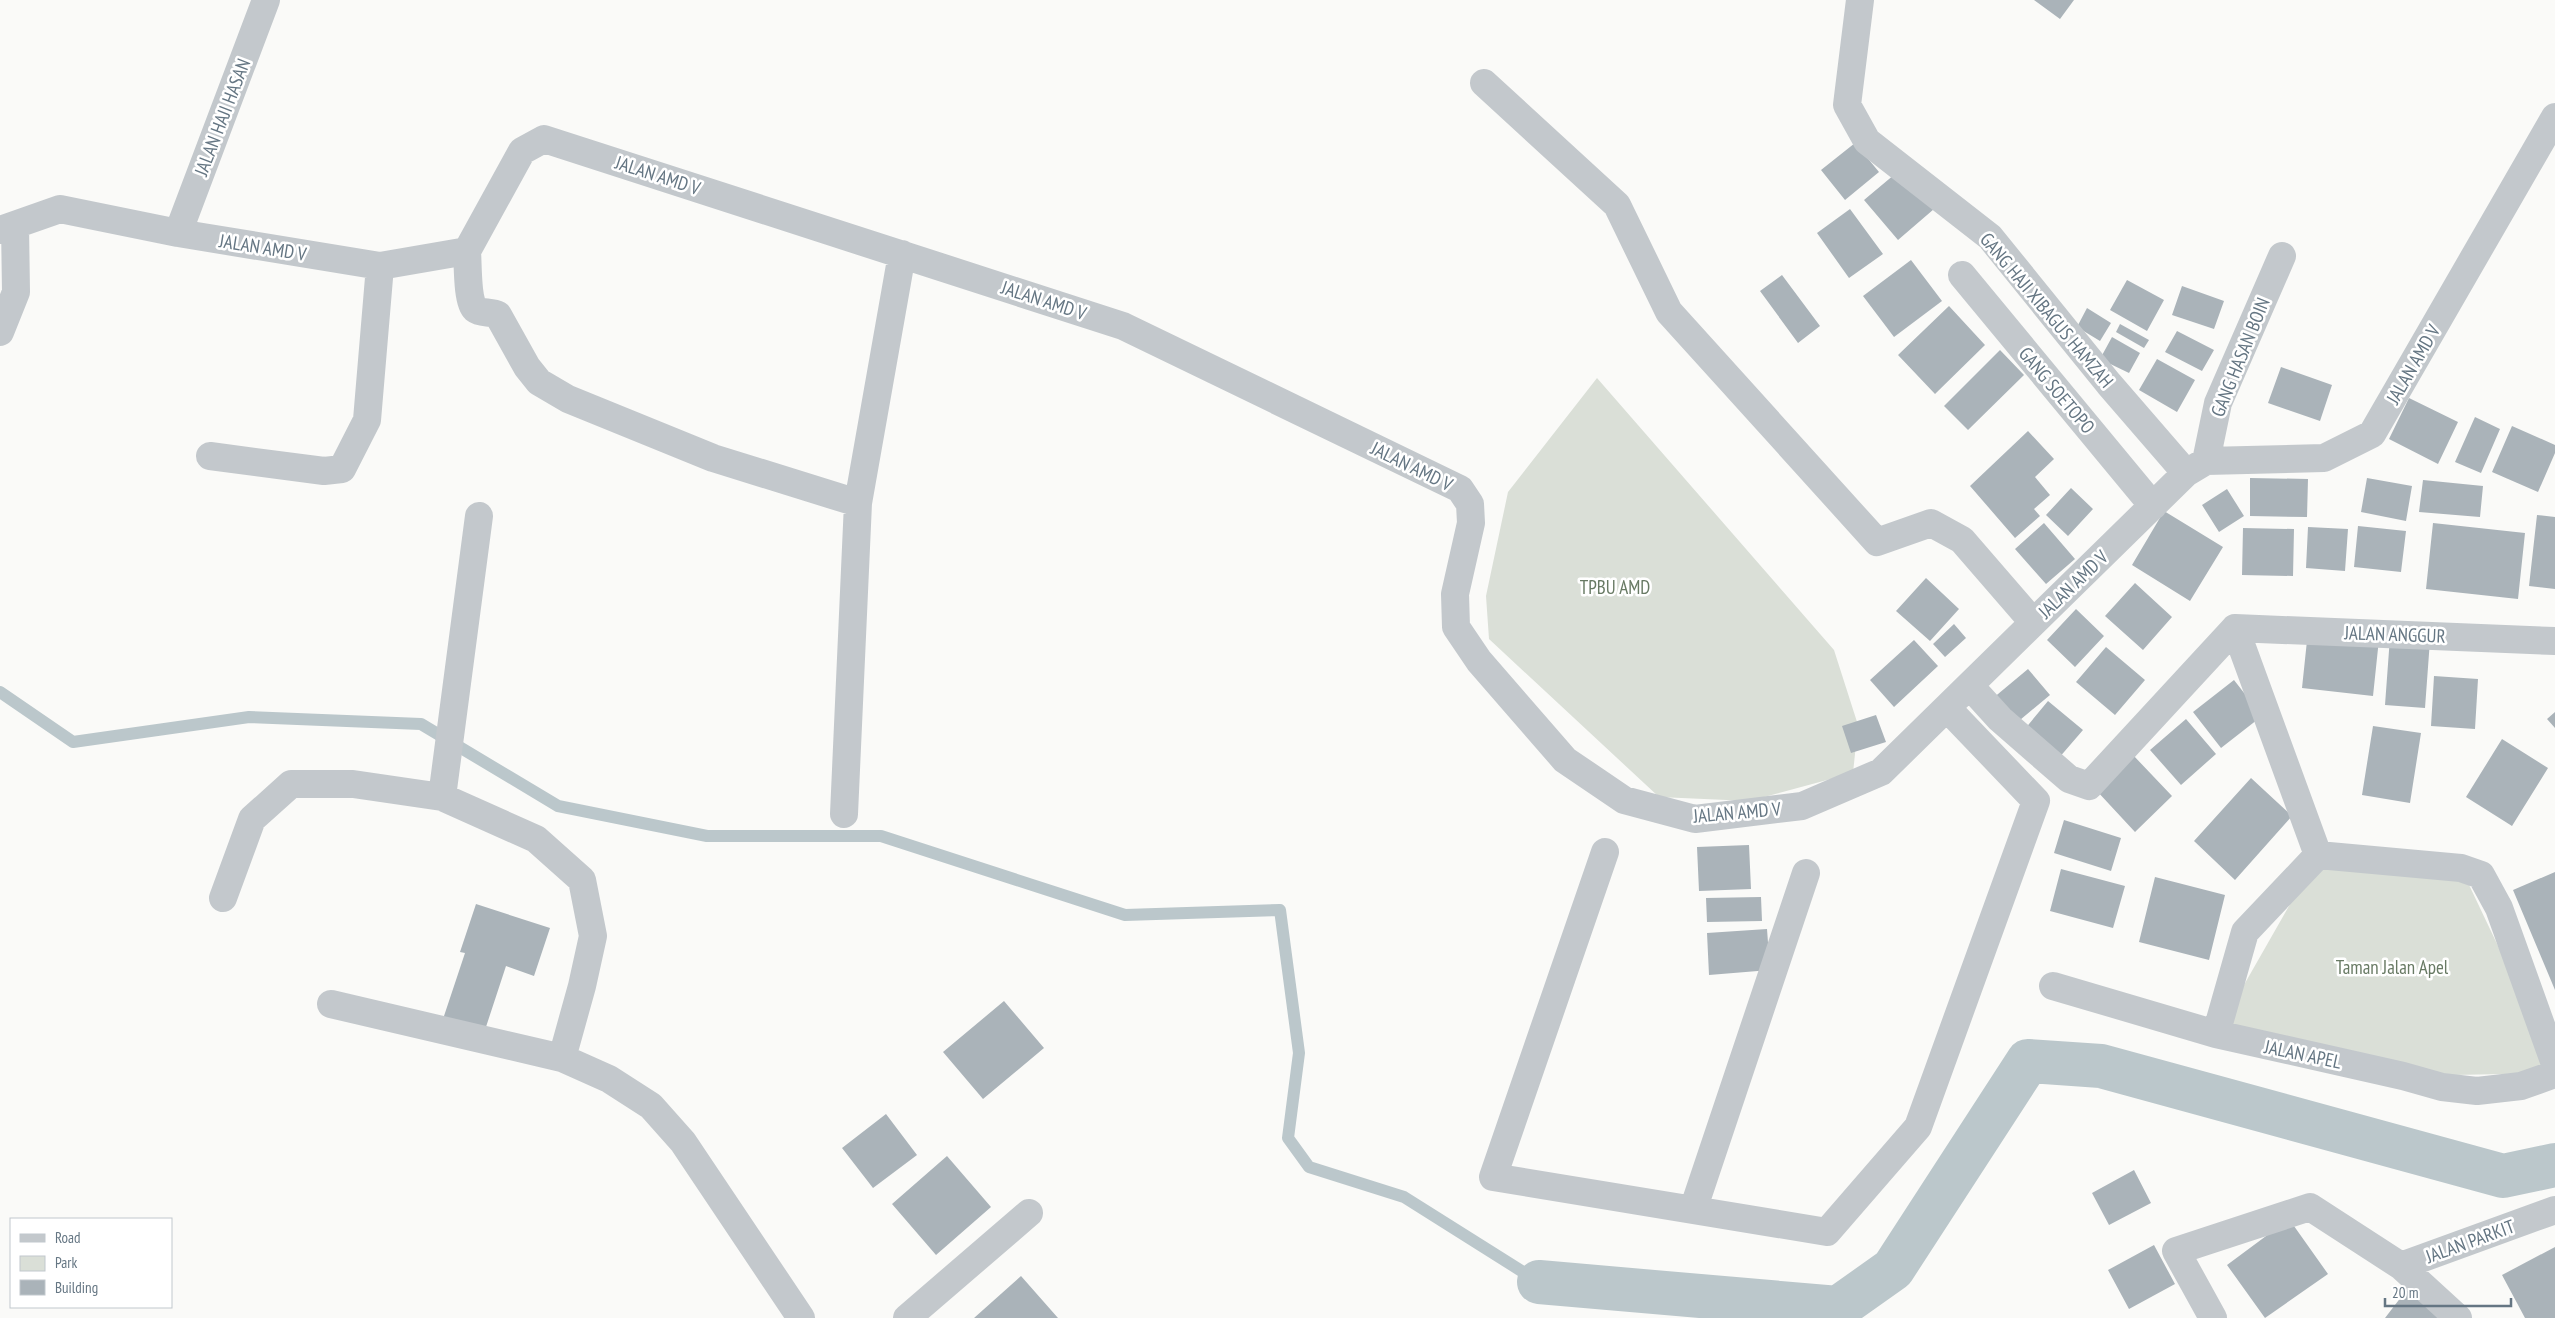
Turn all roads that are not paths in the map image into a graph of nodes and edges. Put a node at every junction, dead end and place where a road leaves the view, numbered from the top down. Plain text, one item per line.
1 (266, 0) edge
2 (1860, 0) edge
3 (1484, 83) dead end
4 (2554, 120) edge
5 (7, 228) edge
6 (178, 233) junction
7 (466, 251) junction
8 (902, 254) junction
9 (2282, 256) dead end
10 (380, 266) junction
11 (1962, 275) dead end
12 (0, 332) edge
13 (210, 456) dead end
14 (2196, 467) junction
15 (858, 503) junction
16 (2153, 506) junction
17 (479, 516) dead end
18 (2034, 622) junction
19 (2235, 628) junction
20 (2555, 641) edge
21 (1970, 686) junction
22 (1947, 708) junction
23 (442, 797) junction
24 (844, 814) dead end
25 (1605, 852) dead end
26 (2318, 854) junction
27 (1806, 873) dead end
28 (223, 898) dead end
29 (2053, 986) dead end
30 (331, 1004) dead end
31 (2216, 1034) junction
32 (562, 1058) junction
33 (2555, 1064) edge
34 (2555, 1074) edge
35 (1693, 1210) junction
36 (2555, 1210) edge
37 (1029, 1212) dead end
38 (2401, 1266) junction
39 (801, 1318) edge
40 (907, 1318) edge
41 (2213, 1318) edge
42 (2458, 1318) edge

1 - 6 street, JALAN HAJI HASAN
2 - 14 street, GANG HAJI XIBAGUS HAMZAH
3 - 18 street
4 - 14 street, JALAN AMD V
5 - 6 street, JALAN AMD V
5 - 12 street
6 - 10 street, JALAN AMD V
7 - 8 street, JALAN AMD V
7 - 10 street, JALAN AMD V
7 - 15 street
8 - 15 street
8 - 22 street, JALAN AMD V
9 - 14 street, GANG HASAN BOIN
10 - 13 street
11 - 16 street, GANG SOETOPO
14 - 16 street, JALAN AMD V
15 - 24 street
16 - 18 street, JALAN AMD V
17 - 23 street
18 - 21 street, JALAN AMD V
19 - 20 street, JALAN ANGGUR
19 - 21 street
19 - 26 street
21 - 22 street, JALAN AMD V
22 - 35 street
23 - 28 street
23 - 32 street
25 - 35 street
26 - 31 street
26 - 33 street
27 - 35 street
29 - 31 street, JALAN APEL
30 - 32 street
31 - 34 street, JALAN APEL
32 - 39 street
36 - 38 street, JALAN PARKIT
37 - 40 street
38 - 41 street
38 - 42 street, JALAN PARKIT

